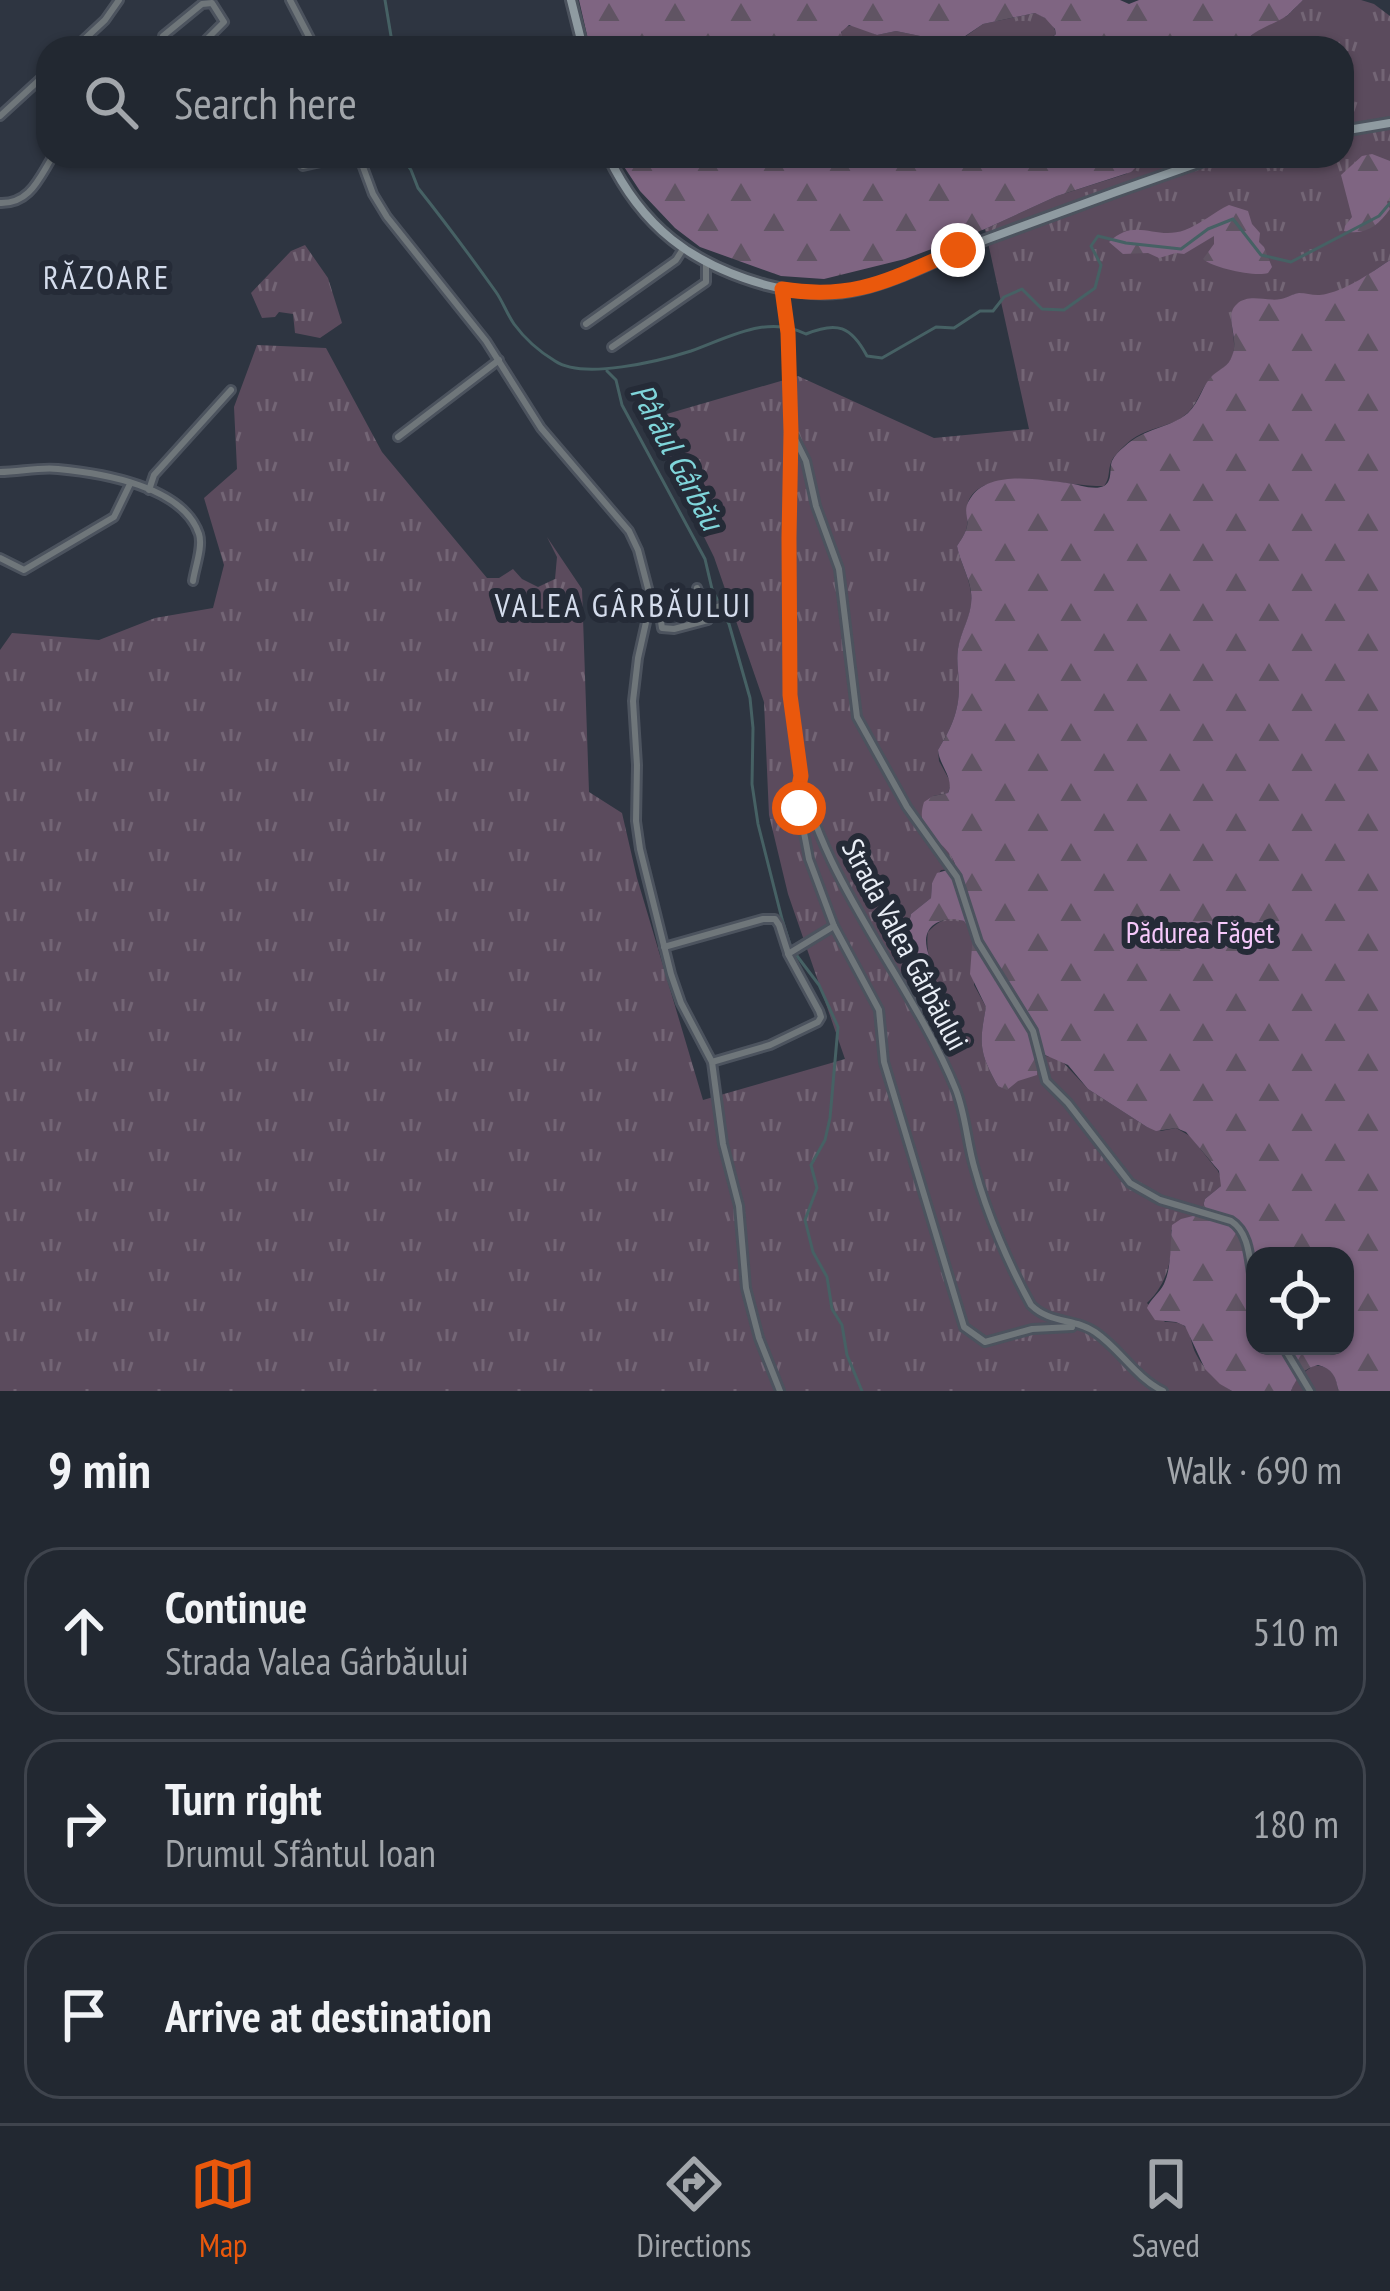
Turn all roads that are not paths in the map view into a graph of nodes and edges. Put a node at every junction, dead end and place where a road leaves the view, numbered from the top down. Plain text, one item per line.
1 (119, 0) edge
2 (290, 0) edge
3 (572, 0) edge
4 (87, 36) edge
5 (164, 36) dead end
6 (210, 36) edge
7 (309, 36) edge
8 (580, 36) edge
9 (36, 83) edge
10 (0, 116) edge
11 (1390, 123) edge
12 (1354, 128) edge
13 (45, 168) edge
14 (363, 168) edge
15 (616, 168) edge
16 (1185, 168) edge
17 (0, 203) edge
18 (683, 249) junction
19 (706, 264) junction
20 (782, 289) junction
21 (586, 324) dead end
22 (612, 347) dead end
23 (499, 360) junction
24 (231, 390) dead end
25 (791, 432) junction
26 (398, 437) dead end
27 (0, 472) edge
28 (130, 484) junction
29 (149, 490) junction
30 (0, 558) edge
31 (193, 581) dead end
32 (698, 588) dead end
33 (651, 600) junction
34 (735, 601) dead end
35 (705, 611) junction
36 (801, 776) junction
37 (834, 926) junction
38 (664, 947) junction
39 (791, 951) junction
40 (712, 1062) junction
41 (1248, 1247) edge
42 (1082, 1326) junction
43 (1288, 1355) edge
44 (780, 1391) edge
45 (1163, 1391) edge
46 (1310, 1391) edge

1 - 4 street
2 - 7 street
3 - 8 main road
5 - 6 street
9 - 10 street
11 - 12 main road
13 - 17 street
14 - 23 street
15 - 18 main road
16 - 20 main road
18 - 19 main road
18 - 21 street
19 - 20 main road
19 - 22 street
20 - 25 street, Strada Valea Gârbăului
23 - 26 street
23 - 33 street
24 - 29 street
25 - 36 street, Strada Valea Gârbăului
25 - 41 street
27 - 28 street
28 - 29 street
28 - 30 street
29 - 31 street
32 - 35 street
33 - 35 street
33 - 38 street
34 - 35 street
36 - 37 street
36 - 42 street, Strada Valea Gârbăului
37 - 39 street
37 - 42 street
38 - 39 street
38 - 40 street
39 - 40 street
40 - 44 street
42 - 45 street, Strada Valea Gârbăului
43 - 46 street

